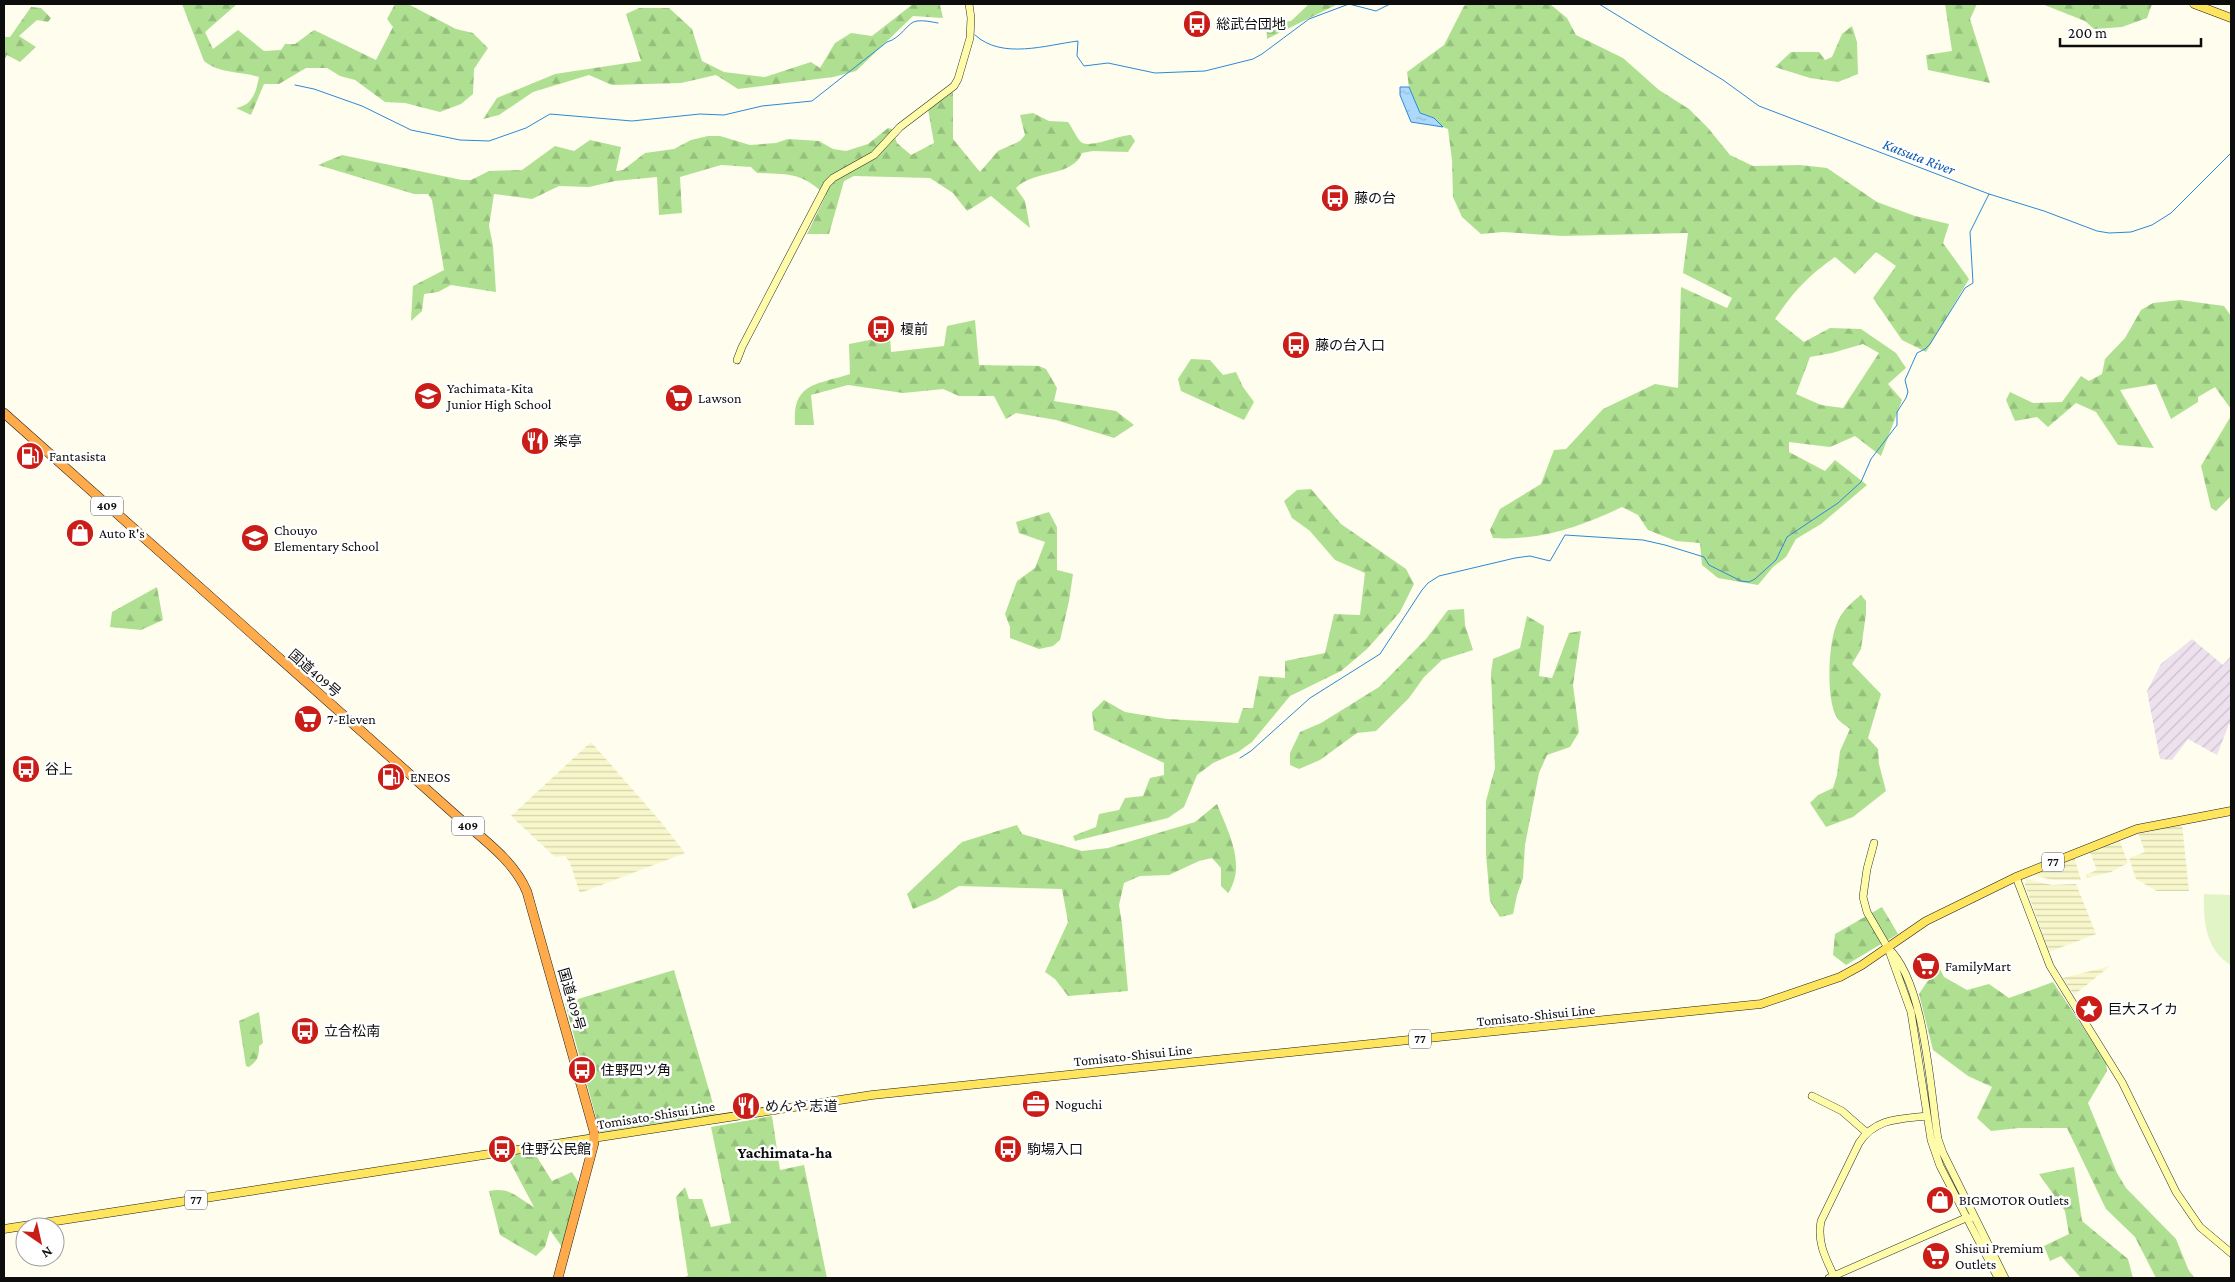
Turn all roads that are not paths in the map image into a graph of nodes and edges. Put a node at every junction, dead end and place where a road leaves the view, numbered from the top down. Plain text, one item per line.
1 (968, 4) edge
2 (2194, 4) edge
3 (2231, 18) edge
4 (737, 360) dead end
5 (4, 413) edge
6 (2231, 811) edge
7 (1874, 843) dead end
8 (2016, 877) junction
9 (1888, 948) junction
10 (1812, 1096) dead end
11 (1927, 1116) junction
12 (1866, 1132) junction
13 (595, 1137) junction
14 (1966, 1201) junction
15 (1966, 1218) junction
16 (1976, 1220) junction
17 (4, 1229) edge
18 (2231, 1253) edge
19 (1831, 1277) edge
20 (558, 1278) edge
21 (1998, 1278) edge
22 (2005, 1278) edge

1 - 4 street
2 - 3 main road
5 - 13 highway, 国道409号 / 409
6 - 8 main road, Tomisato-Shisui Line / 77
7 - 9 street
8 - 9 main road, Tomisato-Shisui Line / 77
8 - 18 street
9 - 11 street
9 - 13 main road, Tomisato-Shisui Line / 77
9 - 14 street
10 - 12 street
11 - 12 street
11 - 15 street
12 - 19 street
13 - 17 main road, Tomisato-Shisui Line / 77
13 - 20 highway, 国道409号 / 409
14 - 15 street
14 - 16 street
15 - 16 street
15 - 19 street
15 - 21 street
16 - 22 street

